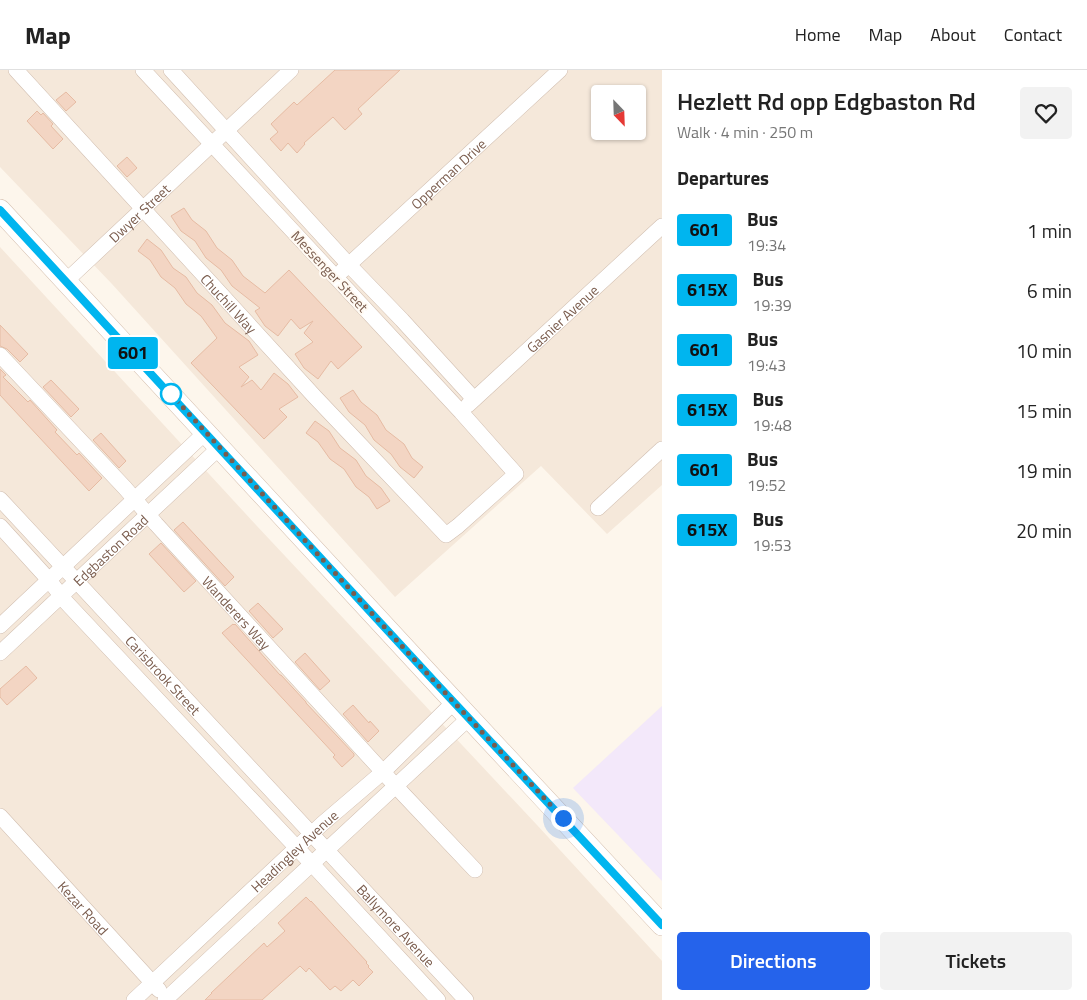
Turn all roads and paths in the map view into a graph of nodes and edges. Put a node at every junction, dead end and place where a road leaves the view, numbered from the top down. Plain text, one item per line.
1 (16, 70) edge
2 (143, 70) edge
3 (171, 70) edge
4 (291, 70) edge
5 (560, 70) edge
6 (226, 130) junction
7 (211, 144) junction
8 (142, 208) junction
9 (0, 210) edge
10 (662, 226) edge
11 (349, 265) junction
12 (336, 277) junction
13 (66, 281) junction
14 (0, 354) edge
15 (474, 399) junction
16 (462, 412) junction
17 (213, 440) junction
18 (662, 449) edge
19 (516, 474) joint
20 (0, 500) edge
21 (134, 500) junction
22 (598, 508) dead end
23 (147, 514) junction
24 (0, 526) edge
25 (63, 567) junction
26 (49, 580) junction
27 (76, 581) junction
28 (61, 596) junction
29 (0, 626) edge
30 (0, 653) edge
31 (454, 702) junction
32 (469, 718) junction
33 (384, 771) junction
34 (396, 786) junction
35 (0, 816) edge
36 (312, 834) junction
37 (297, 848) junction
38 (327, 850) junction
39 (312, 864) junction
40 (475, 870) dead end
41 (662, 924) edge
42 (152, 982) junction
43 (451, 984) junction
44 (166, 999) edge
45 (436, 999) edge
46 (134, 1000) edge
47 (466, 1000) edge

1 - 8 street, Chuchill Way
2 - 7 street, Messenger Street
3 - 6 street, Messenger Street
4 - 6 street, Dwyer Street
5 - 11 street, Opperman Drive
6 - 7 street, Dwyer Street
6 - 11 street, Messenger Street
7 - 8 street, Dwyer Street
7 - 12 street, Messenger Street
8 - 13 street, Dwyer Street
8 - 19 street, Chuchill Way
9 - 13 main road
10 - 15 street, Gasnier Avenue
11 - 12 street, Opperman Drive
11 - 15 street, Messenger Street
12 - 16 street, Messenger Street
13 - 17 main road
14 - 21 street, Wanderers Way
15 - 16 street, Gasnier Avenue
16 - 19 street, Messenger Street
17 - 21 street, Edgbaston Road
17 - 23 street, Edgbaston Road
17 - 31 main road
18 - 22 street
20 - 25 street, Carisbrook Street
21 - 23 street, Wanderers Way
21 - 25 street, Edgbaston Road
23 - 27 street, Edgbaston Road
23 - 33 street, Wanderers Way
24 - 26 street, Carisbrook Street
25 - 26 street, Edgbaston Road
25 - 27 street, Carisbrook Street
26 - 28 street, Carisbrook Street
26 - 29 street, Edgbaston Road
27 - 28 street, Edgbaston Road
27 - 36 street, Carisbrook Street
28 - 30 street, Edgbaston Road
28 - 37 street, Carisbrook Street
31 - 32 main road
31 - 33 street, Headingley Avenue
32 - 34 street, Headingley Avenue
32 - 41 main road
33 - 34 street, Wanderers Way
33 - 36 street, Headingley Avenue
34 - 38 street, Headingley Avenue
34 - 40 street, Wanderers Way
35 - 42 street, Kezar Road
36 - 37 street, Headingley Avenue
36 - 38 street, Carisbrook Street
37 - 39 street, Carisbrook Street
37 - 42 street, Headingley Avenue
38 - 39 street, Headingley Avenue
38 - 43 street, Ballymore Avenue
39 - 44 street, Headingley Avenue
39 - 45 street, Ballymore Avenue
42 - 44 street, Kezar Road
42 - 46 street, Headingley Avenue
43 - 45 street
43 - 47 street, Ballymore Avenue

